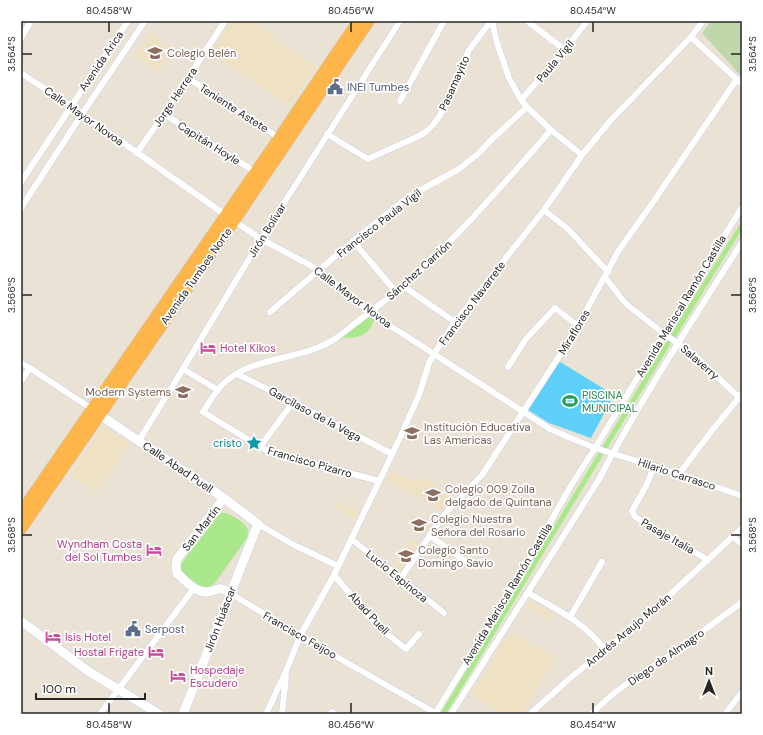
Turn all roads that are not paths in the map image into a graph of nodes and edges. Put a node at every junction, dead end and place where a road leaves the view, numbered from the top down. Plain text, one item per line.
1 (32, 21) edge
2 (128, 21) edge
3 (145, 21) edge
4 (225, 21) edge
5 (358, 21) edge
6 (369, 21) edge
7 (400, 21) edge
8 (444, 21) edge
9 (492, 21) edge
10 (527, 21) edge
11 (587, 21) edge
12 (704, 21) edge
13 (691, 37) junction
14 (21, 38) edge
15 (565, 50) junction
16 (21, 72) edge
17 (188, 78) junction
18 (737, 78) junction
19 (742, 84) edge
20 (521, 100) junction
21 (400, 101) dead end
22 (71, 106) junction
23 (527, 107) junction
24 (82, 114) junction
25 (164, 114) junction
26 (551, 130) junction
27 (328, 134) junction
28 (279, 138) junction
29 (137, 153) junction
30 (582, 155) junction
31 (255, 172) junction
32 (21, 182) edge
33 (742, 207) edge
34 (21, 208) edge
35 (544, 210) junction
36 (230, 218) junction
37 (261, 239) junction
38 (353, 241) junction
39 (742, 242) edge
40 (319, 270) junction
41 (607, 275) junction
42 (403, 286) junction
43 (396, 292) junction
44 (270, 312) dead end
45 (370, 312) junction
46 (455, 322) junction
47 (578, 326) junction
48 (664, 334) junction
49 (678, 343) junction
50 (434, 354) junction
51 (21, 363) edge
52 (508, 366) dead end
53 (30, 368) junction
54 (183, 369) junction
55 (237, 374) junction
56 (21, 381) edge
57 (218, 390) junction
58 (741, 397) edge
59 (293, 402) junction
60 (96, 412) junction
61 (203, 412) joint
62 (523, 412) junction
63 (138, 442) junction
64 (260, 447) junction
65 (596, 448) junction
66 (613, 453) junction
67 (392, 454) junction
68 (654, 466) junction
69 (679, 474) junction
70 (379, 481) junction
71 (742, 496) edge
72 (224, 498) junction
73 (21, 512) edge
74 (258, 524) junction
75 (742, 528) edge
76 (21, 529) edge
77 (430, 536) junction
78 (733, 537) junction
79 (351, 539) junction
80 (742, 544) edge
81 (708, 560) junction
82 (602, 562) dead end
83 (471, 565) dead end
84 (338, 566) junction
85 (334, 575) junction
86 (401, 578) junction
87 (194, 588) junction
88 (230, 593) junction
89 (528, 593) junction
90 (742, 602) edge
91 (444, 613) dead end
92 (570, 617) junction
93 (21, 621) edge
94 (419, 634) dead end
95 (300, 636) junction
96 (604, 650) junction
97 (287, 669) junction
98 (118, 690) junction
99 (742, 692) edge
100 (100, 714) edge
101 (159, 714) edge
102 (183, 714) edge
103 (266, 714) edge
104 (282, 714) edge
105 (330, 714) edge
106 (335, 714) edge
107 (436, 714) edge
108 (451, 714) edge
109 (530, 714) edge
110 (592, 714) edge
111 (725, 714) edge

1 - 14 street
2 - 22 street, Avenida Arica
3 - 24 street
4 - 17 street, Jorge Herrera
5 - 28 highway, Avenida Tumbes Norte
6 - 36 highway, Avenida Tumbes Norte
7 - 27 street, Jirón Bolívar
8 - 21 street
9 - 20 street
9 - 27 street, Pasamayito
10 - 15 street
11 - 15 street, Paula Vigil
12 - 13 street, Francisco Navarrete
13 - 18 street
13 - 30 street, Francisco Navarrete
15 - 20 street, Paula Vigil
16 - 22 street, Calle Mayor Novoa
17 - 25 street, Jorge Herrera
17 - 28 street, Teniente Astete
18 - 19 street
18 - 41 street, Miraflores
20 - 23 street
22 - 24 street, Calle Mayor Novoa
22 - 32 street, Avenida Arica
23 - 26 street
23 - 38 street, Francisco Paula Vigil
24 - 29 street, Calle Mayor Novoa
24 - 34 street
25 - 29 street, Jorge Herrera
25 - 31 street, Capitán Hoyle
26 - 30 street
26 - 42 street, Sánchez Carrión
27 - 37 street, Jirón Bolívar
28 - 31 highway, Avenida Tumbes Norte
29 - 36 street, Calle Mayor Novoa
30 - 35 street, Francisco Navarrete
31 - 36 highway, Avenida Tumbes Norte
33 - 48 street, Avenida Mariscal Ramón Castilla
35 - 41 street, Salaverry
35 - 46 street, Francisco Navarrete
36 - 37 street, Calle Mayor Novoa
36 - 60 highway, Avenida Tumbes Norte
37 - 40 street, Calle Mayor Novoa
37 - 54 street, Jirón Bolívar
38 - 40 street, Francisco Paula Vigil
38 - 43 street
39 - 49 street, Avenida Mariscal Ramón Castilla
40 - 44 street, Francisco Paula Vigil
40 - 45 street, Calle Mayor Novoa
41 - 47 street, Miraflores
41 - 48 street, Salaverry
42 - 43 street, Sánchez Carrión
42 - 46 street
43 - 45 street, Sánchez Carrión
45 - 50 street, Calle Mayor Novoa
45 - 55 street, Sánchez Carrión
46 - 50 street, Francisco Navarrete
47 - 52 street
47 - 62 street, Miraflores
48 - 49 street, Salaverry
48 - 65 street, Avenida Mariscal Ramón Castilla
49 - 58 street, Salaverry
49 - 66 street, Avenida Mariscal Ramón Castilla
50 - 62 street, Calle Mayor Novoa
50 - 67 street, Francisco Navarrete
51 - 53 street, Calle Abad Puell
53 - 56 street
53 - 60 street, Calle Abad Puell
54 - 57 street
54 - 63 street, Jirón Bolívar
55 - 57 street, Sánchez Carrión
55 - 59 street, Garcilaso de la Vega
57 - 61 street, Sánchez Carrión
58 - 69 street
59 - 64 street
59 - 67 street, Garcilaso de la Vega
60 - 63 main road, Calle Abad Puell
60 - 73 highway, Avenida Tumbes Norte
60 - 76 highway, Avenida Tumbes Norte
61 - 64 street, Francisco Pizarro
62 - 65 street, Calle Mayor Novoa
62 - 77 street, Miraflores
63 - 72 main road, Calle Abad Puell
64 - 70 street, Francisco Pizarro
65 - 66 street, Calle Mayor Novoa
65 - 107 street, Avenida Mariscal Ramón Castilla
66 - 68 street, Hilario Carrasco
66 - 89 street, Avenida Mariscal Ramón Castilla
67 - 70 street, Francisco Navarrete
68 - 69 street, Hilario Carrasco
68 - 81 street, Pasaje Italia
69 - 71 street, Hilario Carrasco
70 - 79 street, Francisco Navarrete
72 - 74 main road, Calle Abad Puell
72 - 87 main road, San Martín
74 - 84 street, Calle Abad Puell
74 - 88 main road, Jirón Huáscar
75 - 78 street, Andrés Araujo Morán
77 - 83 street
77 - 86 street, Miraflores
78 - 80 street
78 - 81 street, Andrés Araujo Morán
79 - 84 street, Francisco Navarrete
79 - 86 street, Lucio Espinoza
81 - 96 street, Andrés Araujo Morán
82 - 92 street
84 - 85 street, Francisco Navarrete
85 - 94 street, Abad Puell
85 - 95 street, Francisco Navarrete
86 - 91 street, Lucio Espinoza
87 - 88 main road, Francisco Feijoo
87 - 98 street
88 - 95 street, Francisco Feijoo
88 - 102 main road, Jirón Huáscar
89 - 92 street
89 - 108 street, Avenida Mariscal Ramón Castilla
90 - 110 street, Diego de Almagro
92 - 96 street
93 - 98 main road
95 - 97 street, Francisco Navarrete
95 - 107 street, Francisco Feijoo
96 - 109 street, Andrés Araujo Morán
97 - 103 street, Francisco Navarrete
97 - 104 street
98 - 100 street
98 - 101 main road
99 - 111 street
105 - 106 street

